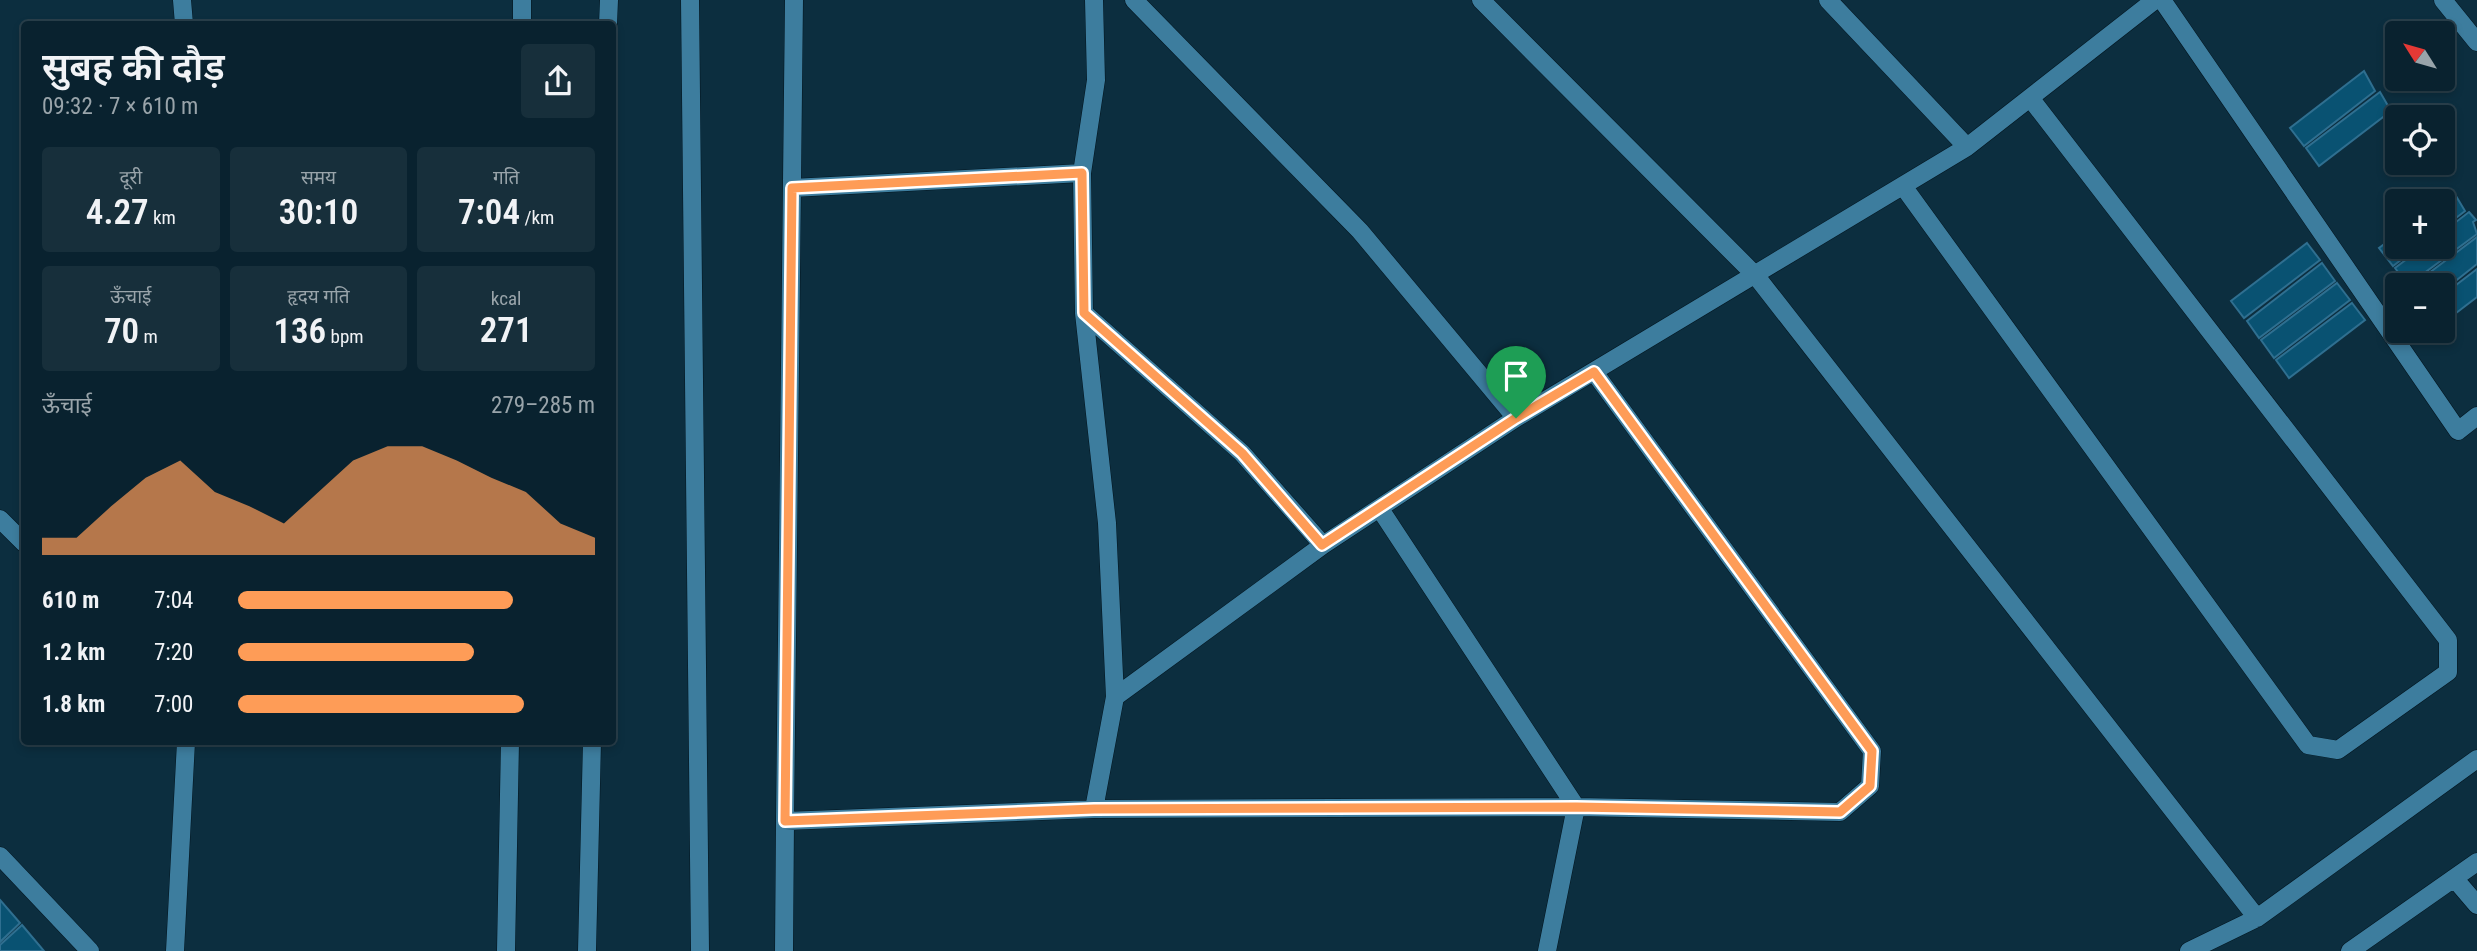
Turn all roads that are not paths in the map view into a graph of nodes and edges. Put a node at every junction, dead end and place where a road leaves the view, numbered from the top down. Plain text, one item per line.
1 (182, 0) edge
2 (522, 0) edge
3 (609, 0) edge
4 (690, 0) edge
5 (794, 0) edge
6 (1094, 0) edge
7 (1134, 0) edge
8 (1481, 0) edge
9 (1828, 0) edge
10 (2155, 0) edge
11 (2162, 0) edge
12 (2443, 0) edge
13 (184, 21) edge
14 (522, 21) edge
15 (608, 21) edge
16 (2477, 42) edge
17 (2031, 99) junction
18 (1967, 147) junction
19 (1082, 173) junction
20 (1903, 186) junction
21 (792, 188) junction
22 (1756, 276) junction
23 (1084, 313) junction
24 (1594, 372) junction
25 (2477, 416) edge
26 (1516, 418) junction
27 (1380, 509) junction
28 (0, 519) edge
29 (21, 540) edge
30 (1322, 545) junction
31 (1115, 697) junction
32 (186, 745) edge
33 (510, 745) edge
34 (592, 745) edge
35 (2477, 758) edge
36 (1576, 807) junction
37 (1094, 809) junction
38 (785, 821) junction
39 (0, 856) edge
40 (2477, 862) edge
41 (2454, 878) junction
42 (2477, 905) edge
43 (2257, 918) junction
44 (90, 951) edge
45 (174, 951) edge
46 (506, 951) edge
47 (587, 951) edge
48 (700, 951) edge
49 (784, 951) edge
50 (1546, 951) edge
51 (2189, 951) edge
52 (2350, 951) edge

1 - 13 street
2 - 14 street
3 - 15 street
4 - 48 street
5 - 21 street
6 - 19 street
7 - 26 street
8 - 22 street
9 - 18 street
10 - 17 street
11 - 25 street
12 - 16 street
17 - 18 street
17 - 20 street
18 - 20 street
19 - 21 street
19 - 23 street
20 - 22 street
21 - 38 street
22 - 24 street
22 - 43 street
23 - 30 street
23 - 31 street
24 - 26 street
24 - 36 street
26 - 27 street
27 - 30 street
27 - 36 street
28 - 29 street
30 - 31 street
31 - 37 street
32 - 45 street
33 - 46 street
34 - 47 street
35 - 43 street
36 - 37 street
36 - 50 street
37 - 38 street
38 - 49 street
39 - 44 street
40 - 41 street
41 - 42 street
41 - 52 street
43 - 51 street

